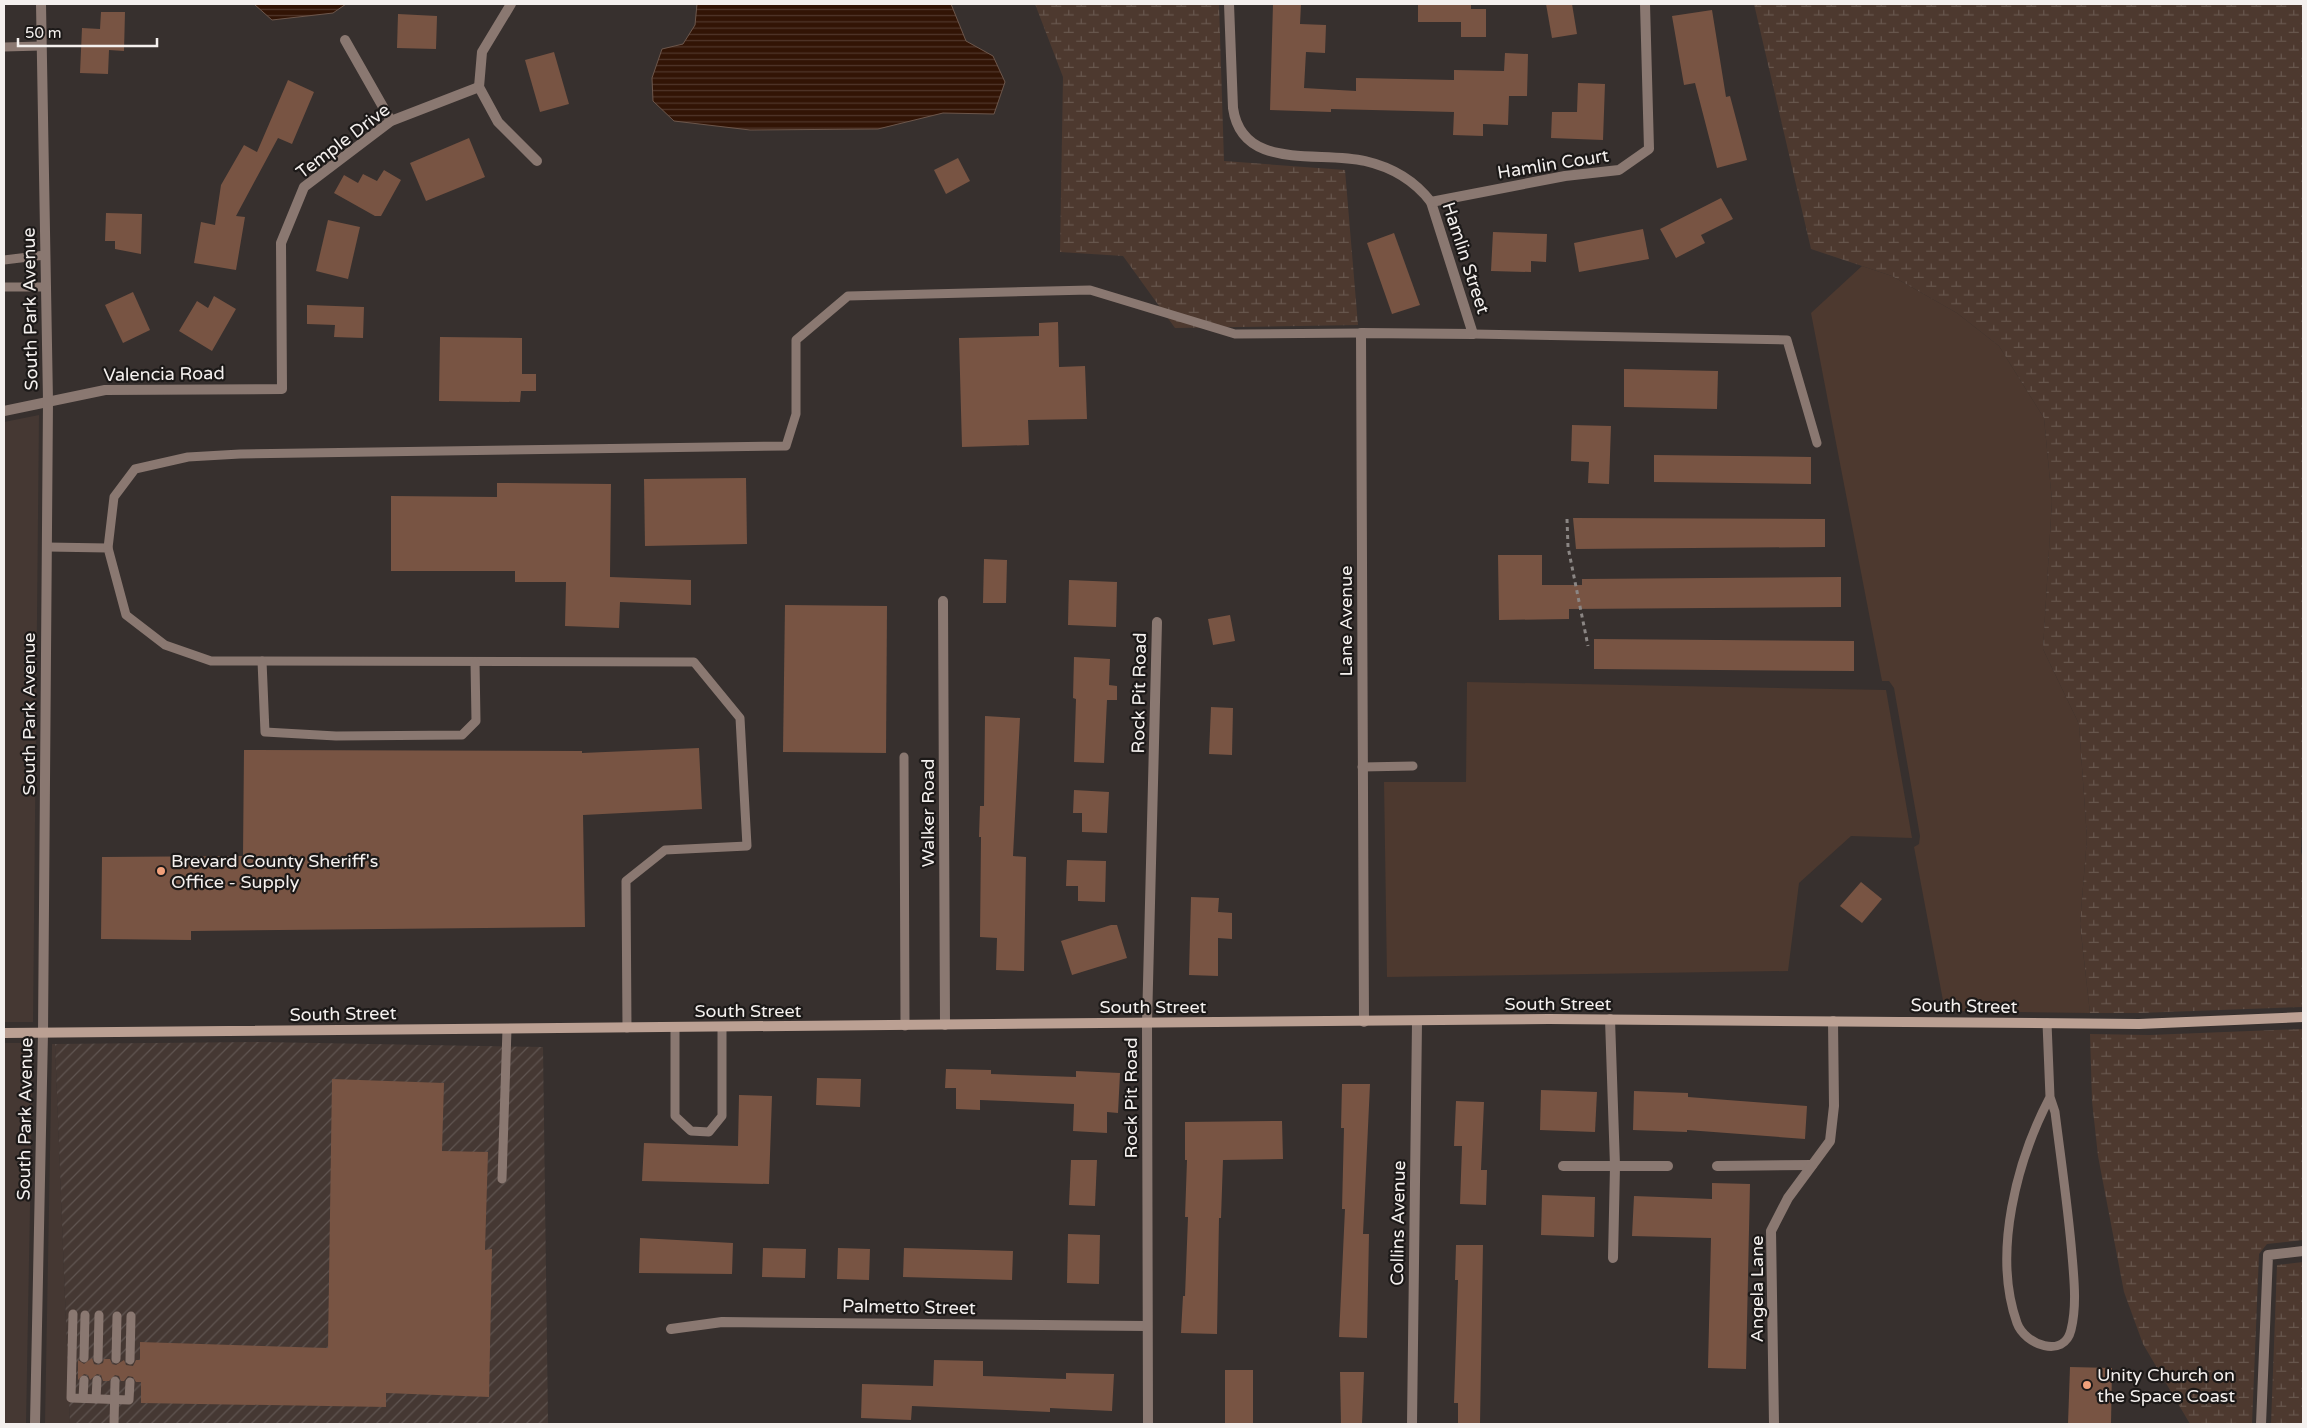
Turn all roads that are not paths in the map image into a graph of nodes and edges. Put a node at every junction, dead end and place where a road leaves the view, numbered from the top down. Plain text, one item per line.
1 (41, 4) edge
2 (511, 4) edge
3 (1229, 4) edge
4 (1645, 4) edge
5 (345, 40) dead end
6 (41, 46) junction
7 (4, 47) edge
8 (479, 87) junction
9 (391, 121) junction
10 (537, 161) dead end
11 (1431, 202) junction
12 (45, 256) junction
13 (4, 260) edge
14 (46, 286) junction
15 (4, 287) edge
16 (1361, 333) junction
17 (1473, 334) junction
18 (282, 389) joint
19 (48, 401) junction
20 (4, 411) edge
21 (1817, 443) dead end
22 (47, 547) junction
23 (108, 548) junction
24 (944, 601) dead end
25 (1157, 622) dead end
26 (262, 661) junction
27 (475, 662) junction
28 (904, 757) dead end
29 (1413, 766) dead end
30 (1362, 767) junction
31 (2303, 1018) edge
32 (1610, 1019) junction
33 (1833, 1021) junction
34 (1364, 1022) junction
35 (1417, 1022) junction
36 (2047, 1023) junction
37 (1147, 1024) junction
38 (945, 1025) junction
39 (905, 1026) junction
40 (722, 1027) junction
41 (627, 1028) junction
42 (675, 1028) junction
43 (507, 1029) junction
44 (4, 1033) edge
45 (43, 1033) junction
46 (2050, 1097) junction
47 (1563, 1166) dead end
48 (1615, 1166) junction
49 (1668, 1166) dead end
50 (1717, 1166) dead end
51 (1812, 1166) junction
52 (502, 1179) dead end
53 (2303, 1251) edge
54 (1613, 1258) dead end
55 (73, 1314) dead end
56 (85, 1315) dead end
57 (99, 1315) dead end
58 (117, 1316) dead end
59 (131, 1316) dead end
60 (1147, 1326) junction
61 (671, 1329) dead end
62 (84, 1358) dead end
63 (98, 1359) dead end
64 (116, 1359) dead end
65 (130, 1360) dead end
66 (84, 1380) dead end
67 (97, 1380) dead end
68 (115, 1381) dead end
69 (130, 1382) dead end
70 (83, 1398) junction
71 (96, 1399) junction
72 (114, 1399) junction
73 (36, 1424) edge
74 (114, 1424) edge
75 (1148, 1424) edge
76 (1412, 1424) edge
77 (1774, 1424) edge
78 (2262, 1424) edge

1 - 6 street, South Park Avenue
2 - 8 street
3 - 11 street, Hamlin Street
4 - 11 street, Hamlin Court
5 - 9 street
6 - 7 lane
6 - 12 street, South Park Avenue
8 - 9 street, Temple Drive
8 - 10 street
9 - 18 street, Temple Drive
11 - 17 street, Hamlin Street
12 - 13 lane
12 - 14 street, South Park Avenue
14 - 15 lane
14 - 19 street, South Park Avenue
16 - 17 street
16 - 23 lane
16 - 30 street, Lane Avenue
17 - 21 lane
18 - 19 street, Valencia Road
19 - 20 street, Valencia Road
19 - 22 street, South Park Avenue
22 - 23 lane
22 - 45 street, South Park Avenue
23 - 26 lane
24 - 38 street, Walker Road
25 - 37 street, Rock Pit Road
26 - 27 lane
26 - 27 lane
27 - 41 lane
28 - 39 lane
29 - 30 lane
30 - 34 street, Lane Avenue
31 - 36 main road, South Street
32 - 33 main road, South Street
32 - 35 main road, South Street
32 - 48 street
33 - 36 main road, South Street
33 - 51 street, Angela Lane
34 - 35 main road, South Street
34 - 37 main road, South Street
35 - 76 street, Collins Avenue
36 - 46 lane
37 - 38 main road, South Street
37 - 60 street, Rock Pit Road
38 - 39 main road, South Street
39 - 40 main road, South Street
40 - 42 main road, South Street
40 - 42 lane
41 - 42 main road, South Street
41 - 43 main road, South Street
43 - 45 main road, South Street
43 - 52 lane
44 - 45 main road, South Street
45 - 73 street, South Park Avenue
46 - 46 lane
47 - 48 street
48 - 49 street
48 - 54 street
50 - 51 street
51 - 77 street, Angela Lane
53 - 78 street
55 - 70 lane
56 - 62 lane
57 - 63 lane
58 - 64 lane
59 - 65 lane
60 - 61 street, Palmetto Street
60 - 75 street, Rock Pit Road
66 - 70 lane
67 - 71 lane
68 - 72 lane
69 - 72 lane
70 - 71 lane
71 - 72 lane
72 - 74 lane

